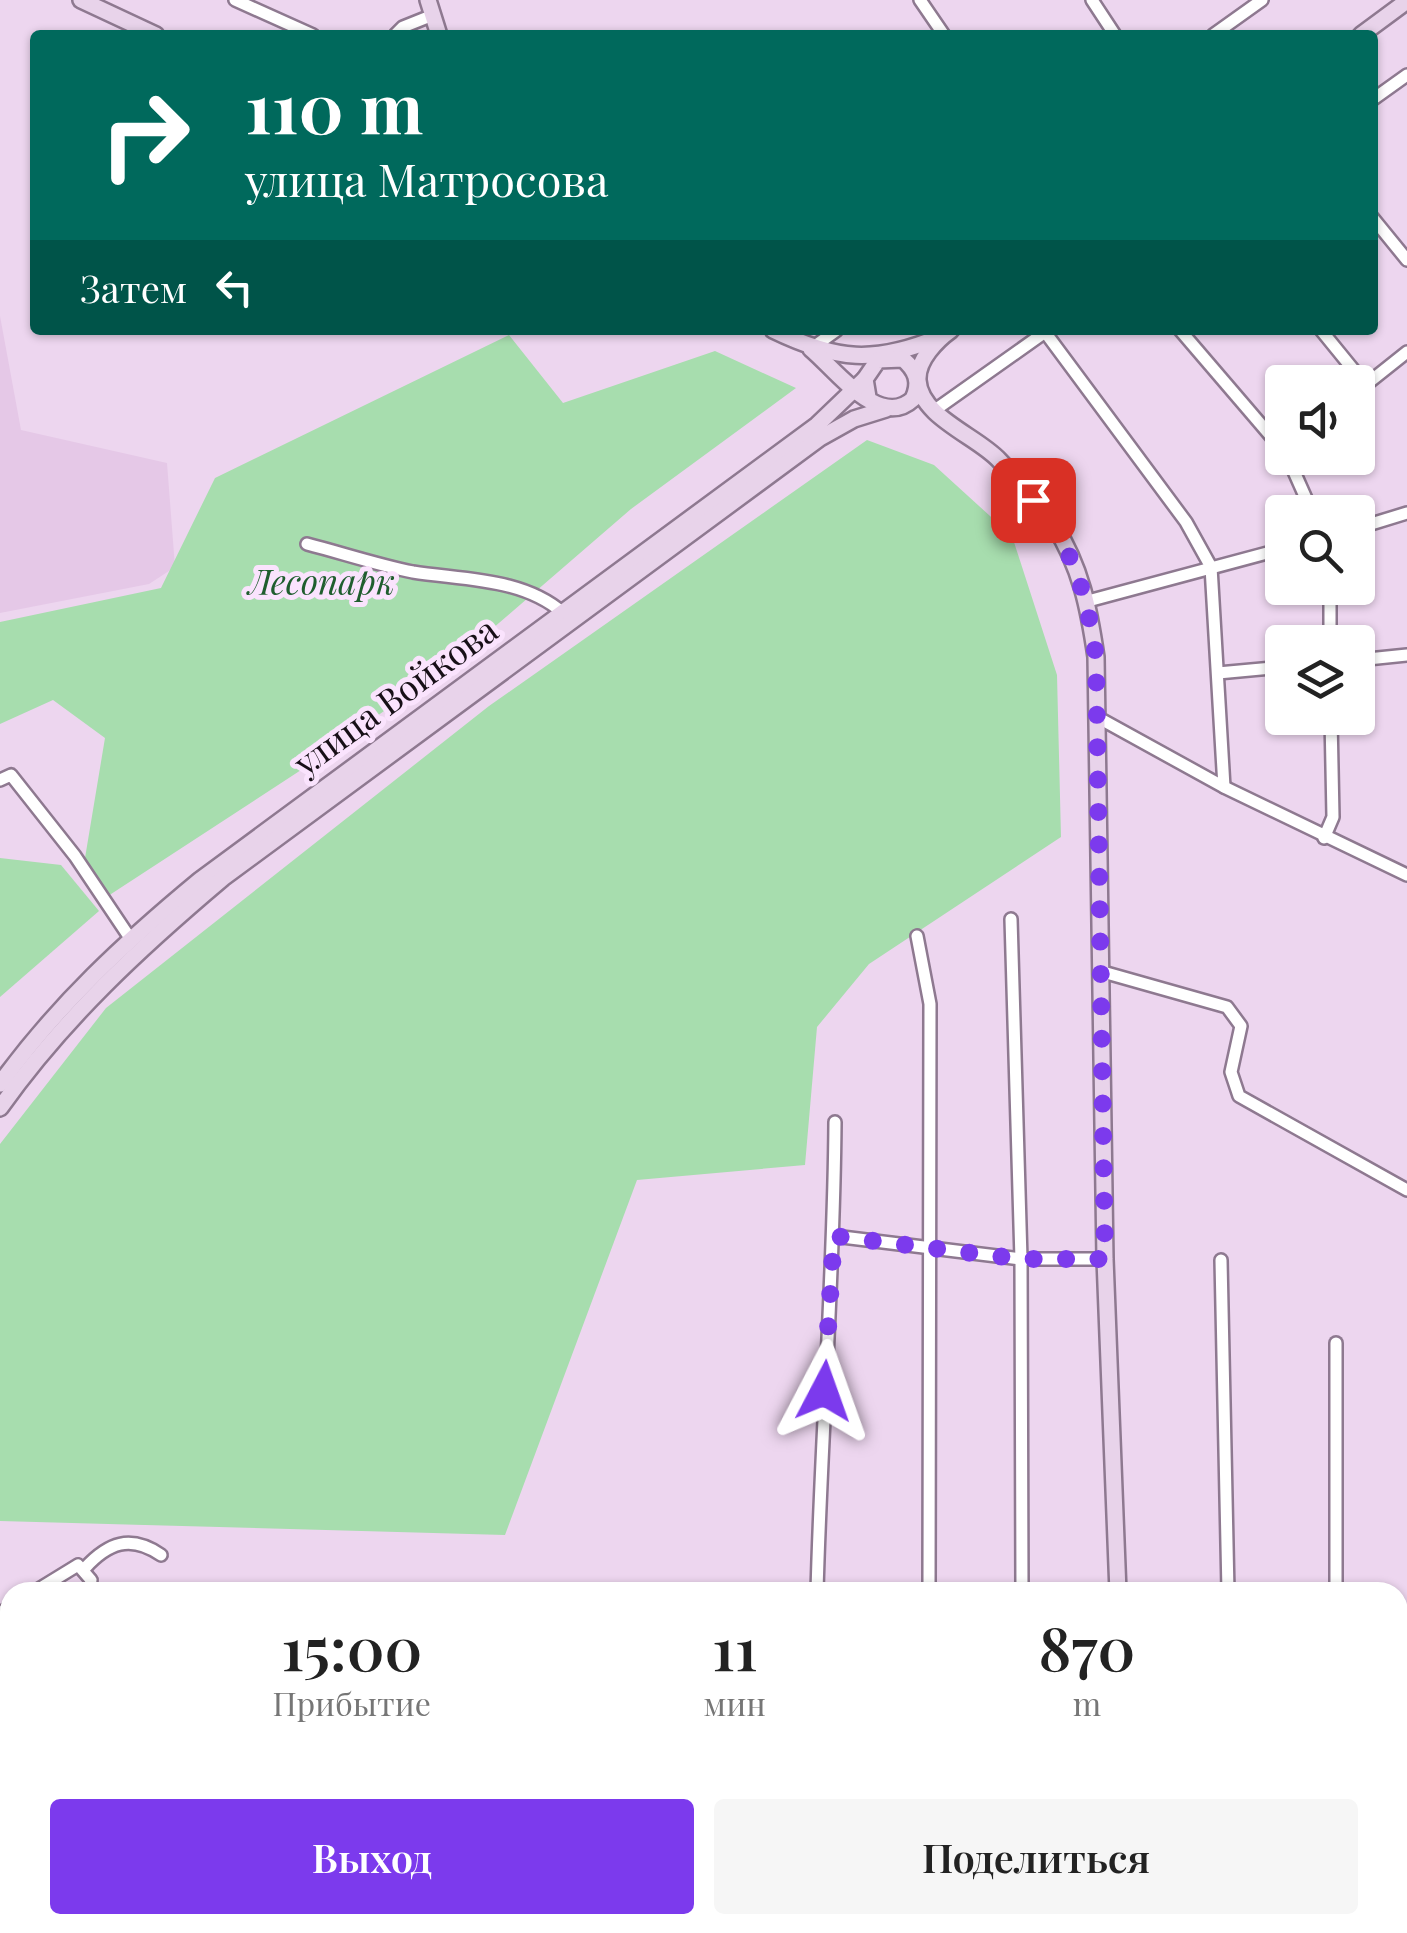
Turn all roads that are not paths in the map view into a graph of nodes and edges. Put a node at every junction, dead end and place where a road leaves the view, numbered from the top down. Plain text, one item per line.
1 (81, 0) edge
2 (235, 0) edge
3 (920, 0) edge
4 (1092, 0) edge
5 (1259, 1) edge
6 (1407, 1) edge
7 (430, 8) edge
8 (145, 30) edge
9 (302, 30) edge
10 (401, 30) edge
11 (941, 30) edge
12 (1112, 30) edge
13 (1220, 30) edge
14 (1368, 30) edge
15 (1407, 75) edge
16 (1378, 96) edge
17 (1378, 224) edge
18 (1407, 260) edge
19 (783, 335) edge
20 (830, 335) edge
21 (941, 335) edge
22 (945, 335) edge
23 (1041, 335) edge
24 (1050, 335) edge
25 (1184, 335) edge
26 (1324, 335) edge
27 (812, 349) junction
28 (1407, 352) edge
29 (889, 356) junction
30 (1345, 365) edge
31 (1375, 377) edge
32 (918, 381) junction
33 (859, 383) junction
34 (892, 410) junction
35 (935, 410) junction
36 (1265, 429) edge
37 (1407, 513) edge
38 (1375, 523) edge
39 (306, 544) dead end
40 (1265, 553) edge
41 (1211, 567) junction
42 (1088, 600) junction
43 (562, 613) junction
44 (1407, 655) edge
45 (1375, 658) edge
46 (1265, 669) edge
47 (1218, 673) junction
48 (1097, 717) junction
49 (1331, 735) edge
50 (0, 780) edge
51 (1224, 787) junction
52 (1324, 838) junction
53 (1407, 875) edge
54 (1012, 920) dead end
55 (917, 936) dead end
56 (130, 938) junction
57 (1103, 972) junction
58 (0, 1084) edge
59 (0, 1108) edge
60 (835, 1122) dead end
61 (1407, 1190) edge
62 (834, 1236) junction
63 (930, 1246) junction
64 (1021, 1259) junction
65 (1105, 1259) junction
66 (1222, 1260) dead end
67 (1336, 1343) dead end
68 (160, 1554) dead end
69 (82, 1566) junction
70 (52, 1582) edge
71 (91, 1582) edge
72 (817, 1582) edge
73 (928, 1582) edge
74 (1022, 1582) edge
75 (1118, 1582) edge
76 (1228, 1582) edge
77 (1336, 1582) edge

1 - 8 main road
2 - 9 street
3 - 11 street
4 - 12 street
5 - 13 street
6 - 14 main road
7 - 10 street
15 - 16 street
17 - 18 street
19 - 27 main road
20 - 27 street
21 - 29 main road
22 - 32 main road
23 - 35 street
24 - 41 street
25 - 36 street
26 - 30 street
27 - 29 main road
27 - 33 main road
28 - 31 street
29 - 32 main road
29 - 33 main road
32 - 34 main road
32 - 35 main road
33 - 34 main road
33 - 43 main road, улица Войкова
34 - 35 main road, улица Войкова
34 - 59 main road, улица Войкова
35 - 42 main road
37 - 38 street
39 - 43 street
40 - 41 street
41 - 42 street
41 - 47 street
42 - 48 main road
43 - 56 main road, улица Войкова
44 - 45 street
46 - 47 street
47 - 51 street
48 - 51 street
48 - 57 main road
49 - 52 street
50 - 56 street
51 - 52 street
52 - 53 street
54 - 64 street
55 - 63 street
56 - 58 main road, улица Войкова
57 - 61 street
57 - 65 main road
60 - 62 street
62 - 63 street
62 - 72 street
63 - 64 street
63 - 73 street
64 - 65 street
64 - 74 street
65 - 75 main road
66 - 76 street
67 - 77 street
68 - 69 street
69 - 70 street
69 - 71 street

